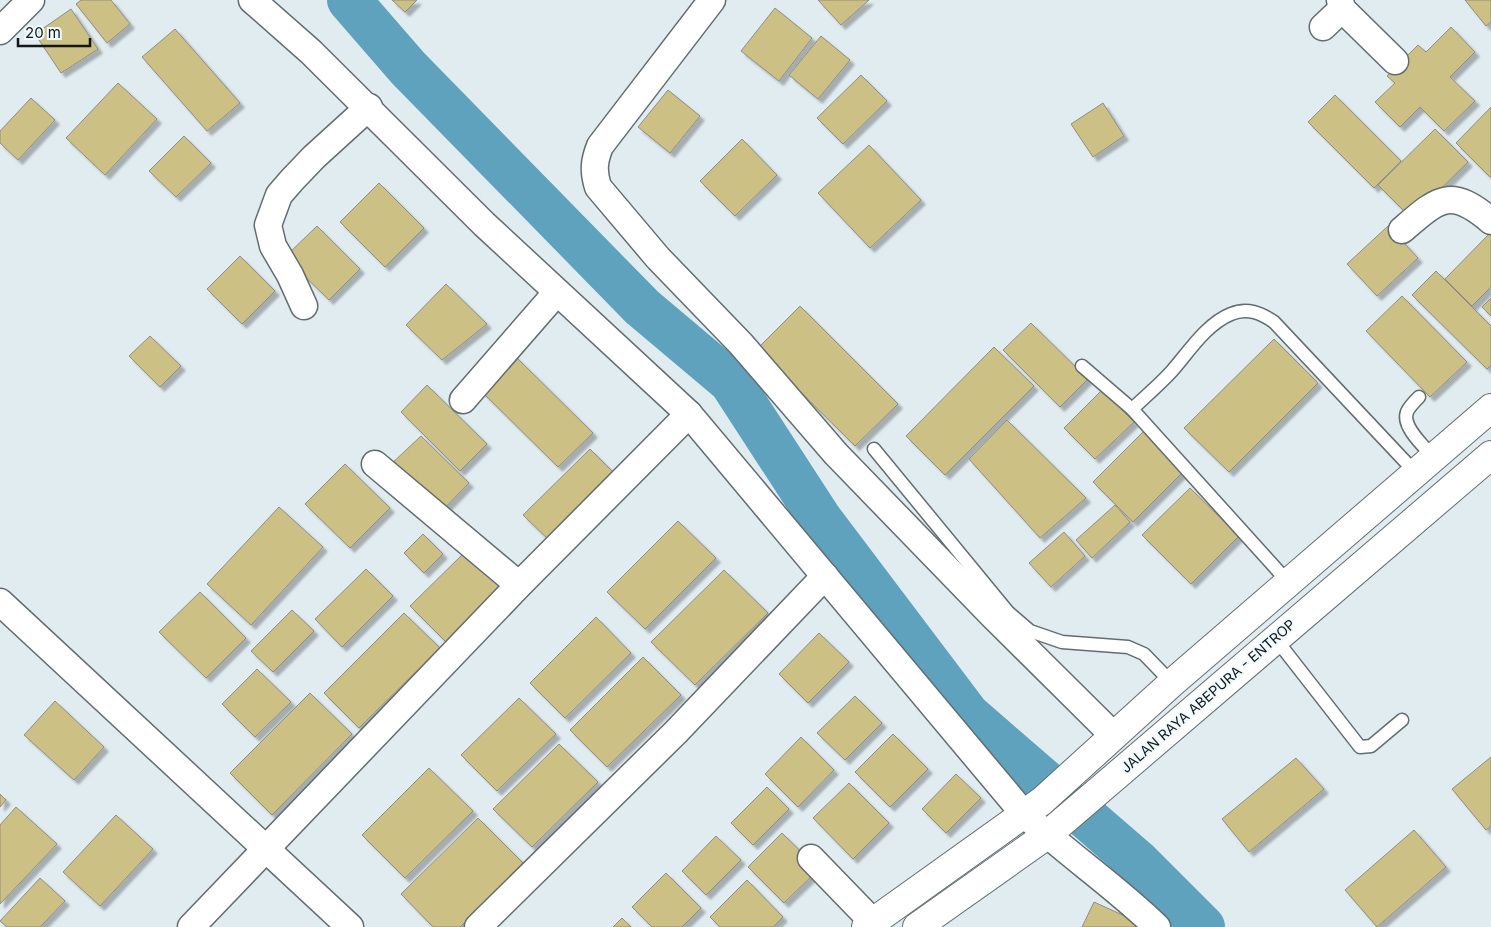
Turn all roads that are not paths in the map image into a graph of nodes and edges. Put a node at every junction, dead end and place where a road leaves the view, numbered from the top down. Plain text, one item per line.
1 (32, 0) edge
2 (252, 0) edge
3 (712, 0) edge
4 (1341, 4) edge
5 (1323, 27) dead end
6 (0, 31) edge
7 (1395, 61) dead end
8 (369, 108) junction
9 (1491, 221) edge
10 (1402, 230) dead end
11 (557, 292) junction
12 (304, 306) dead end
13 (1082, 366) dead end
14 (1419, 397) dead end
15 (463, 400) dead end
16 (1491, 408) edge
17 (1132, 409) junction
18 (689, 414) junction
19 (874, 449) dead end
20 (1491, 454) edge
21 (375, 464) dead end
22 (1425, 466) junction
23 (825, 576) junction
24 (1289, 583) junction
25 (519, 585) junction
26 (0, 602) edge
27 (1275, 638) junction
28 (1172, 683) junction
29 (1402, 720) dead end
30 (1106, 743) junction
31 (1033, 808) junction
32 (1055, 829) junction
33 (266, 849) junction
34 (811, 858) dead end
35 (869, 924) edge
36 (191, 927) edge
37 (350, 927) edge
38 (478, 927) edge
39 (917, 927) edge
40 (1157, 927) edge

1 - 6 street
2 - 8 street
3 - 30 street
4 - 5 street
4 - 7 street
8 - 11 street
8 - 12 street
9 - 10 street
11 - 15 street
11 - 18 street
13 - 17 lane
14 - 22 lane
16 - 22 highway
17 - 22 lane
17 - 24 lane
18 - 23 street
18 - 25 street
19 - 28 lane
20 - 27 highway, JALAN RAYA ABEPURA - ENTROP
21 - 25 street
22 - 24 highway
23 - 31 street
23 - 38 street
24 - 28 highway
25 - 33 street
26 - 33 street
27 - 29 lane
27 - 32 highway, JALAN RAYA ABEPURA - ENTROP
28 - 30 highway
30 - 31 highway
31 - 32 street
31 - 35 highway
32 - 39 highway, JALAN RAYA ABEPURA - ENTROP
32 - 40 street
33 - 36 street
33 - 37 street
34 - 35 street

